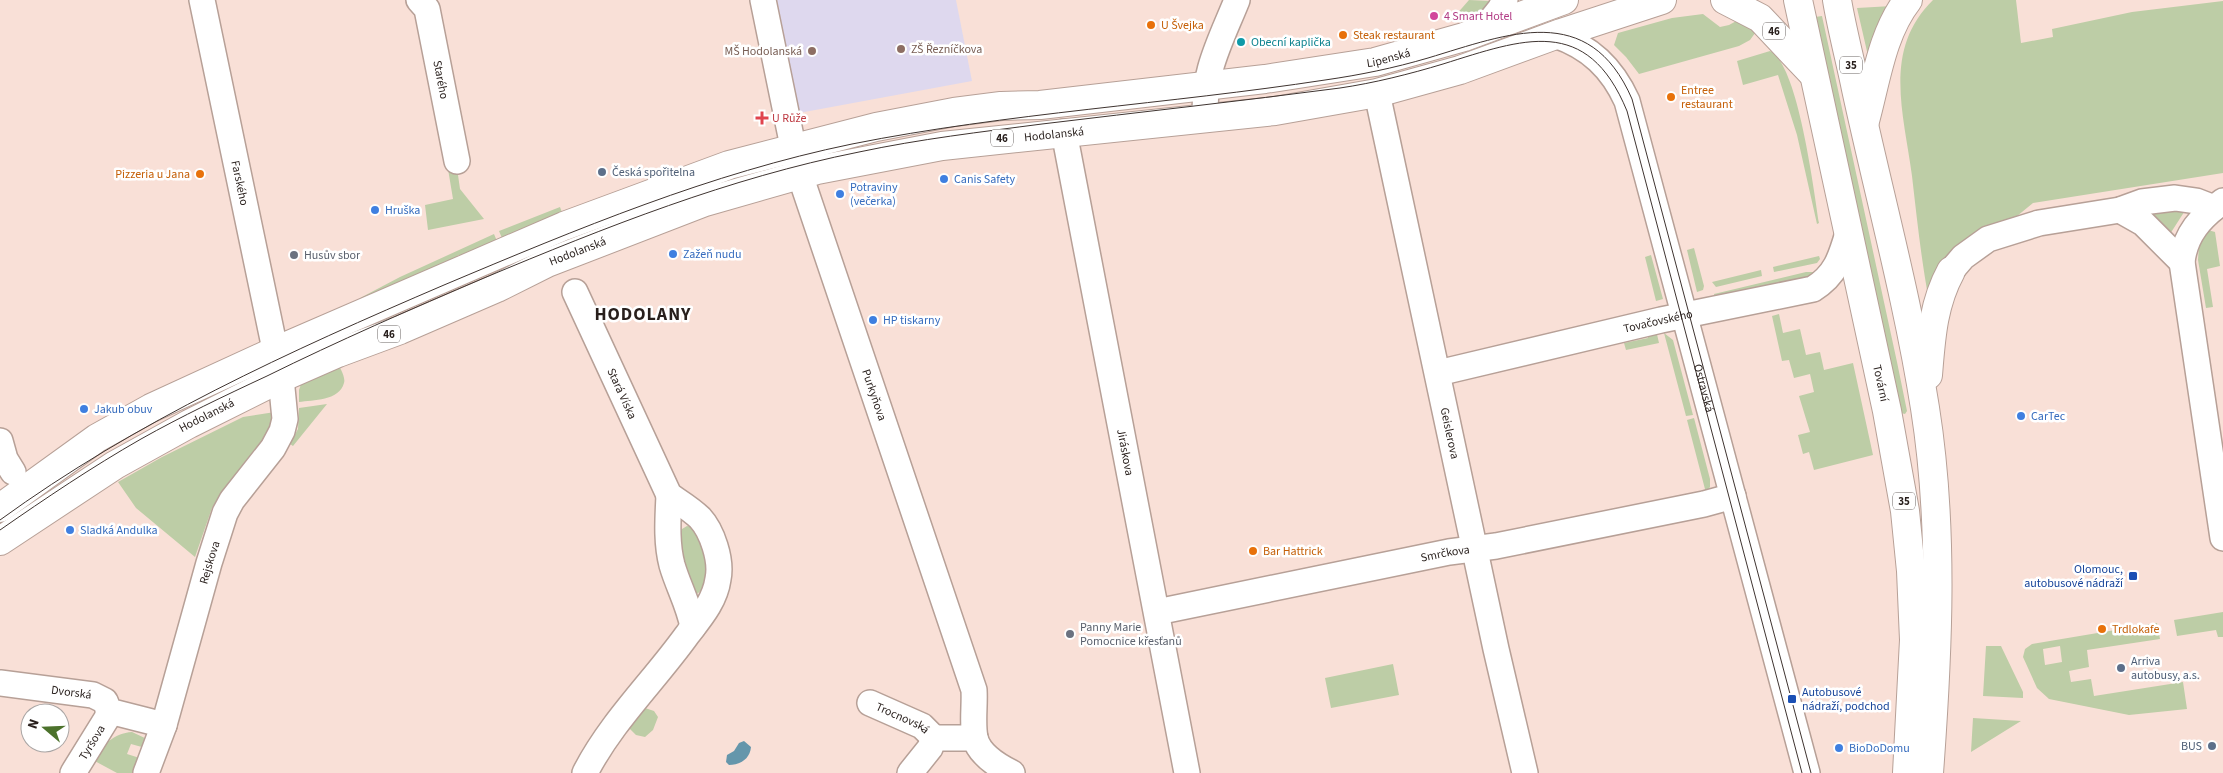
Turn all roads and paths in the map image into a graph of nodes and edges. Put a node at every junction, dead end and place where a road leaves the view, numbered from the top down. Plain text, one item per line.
1 (202, 0) edge
2 (419, 0) edge
3 (763, 0) edge
4 (1237, 0) edge
5 (1505, 0) edge
6 (1564, 0) edge
7 (1662, 0) edge
8 (1725, 0) edge
9 (1798, 0) edge
10 (1837, 0) edge
11 (1908, 0) edge
12 (1484, 29) junction
13 (1555, 36) junction
14 (1812, 73) junction
15 (1205, 86) junction
16 (1377, 93) junction
17 (1206, 119) junction
18 (1864, 125) junction
19 (1064, 132) junction
20 (793, 148) junction
21 (457, 161) dead end
22 (800, 176) junction
23 (2218, 205) edge
24 (2120, 210) junction
25 (1848, 234) junction
26 (2182, 262) junction
27 (1951, 271) joint
28 (575, 292) dead end
29 (1686, 315) junction
30 (278, 365) junction
31 (1438, 373) junction
32 (1925, 406) junction
33 (0, 441) edge
34 (13, 472) dead end
35 (669, 495) junction
36 (1733, 496) junction
37 (0, 508) edge
38 (2223, 538) edge
39 (0, 541) edge
40 (1476, 549) junction
41 (1157, 612) junction
42 (693, 627) junction
43 (0, 683) edge
44 (870, 703) dead end
45 (109, 710) junction
46 (164, 725) junction
47 (934, 738) junction
48 (975, 738) junction
49 (73, 773) edge
50 (146, 773) edge
51 (585, 773) edge
52 (910, 773) edge
53 (1012, 773) edge
54 (1187, 773) edge
55 (1525, 773) edge
56 (1806, 773) edge
57 (1907, 773) edge
58 (1929, 773) edge

1 - 30 street, Farského
2 - 21 street, Starého
3 - 20 street, Purkyňova
4 - 15 street
5 - 12 street
6 - 12 main road, Lipenská
7 - 13 main road, 46
8 - 14 main road, 46
9 - 14 main road, Tovární / 35
10 - 18 main road, 35
11 - 18 main road
12 - 15 main road, Lipenská
13 - 16 main road, 46
13 - 29 street, Ostravská
14 - 25 main road, Tovární / 35
15 - 17 street
15 - 20 main road, Lipenská
16 - 17 main road, 46
16 - 31 street, Geislerova
17 - 19 main road, Hodolanská / 46
18 - 32 main road, 35
19 - 22 main road, Hodolanská / 46
19 - 41 street, Jiráskova
20 - 22 street, Purkyňova
20 - 30 main road, Lipenská
22 - 30 main road, Hodolanská / 46
22 - 48 street, Purkyňova
23 - 24 street
23 - 26 street
24 - 26 street
24 - 27 street
25 - 29 street, Tovačovského
25 - 57 main road, Tovární / 35
26 - 38 street
27 - 32 main road
28 - 35 street, Stará Víska
29 - 31 street, Tovačovského
29 - 36 street, Ostravská
30 - 37 main road
30 - 39 main road, Hodolanská / 46
30 - 46 street, Rejskova
31 - 40 street, Geislerova
32 - 58 main road, 35
33 - 34 street
35 - 42 street, Stará Víska
35 - 42 street, Stará Víska
36 - 40 street, Smrčkova
36 - 56 street, Ostravská
40 - 41 street, Smrčkova
40 - 55 street, Geislerova
41 - 54 street, Jiráskova
42 - 51 street, Stará Víska
43 - 45 street, Dvorská
44 - 47 street, Trocnovská
45 - 46 street, Dvorská
45 - 49 street, Tyršova
46 - 50 street, Rejskova
47 - 48 street, Trocnovská
47 - 52 street, Trocnovská
48 - 53 street

